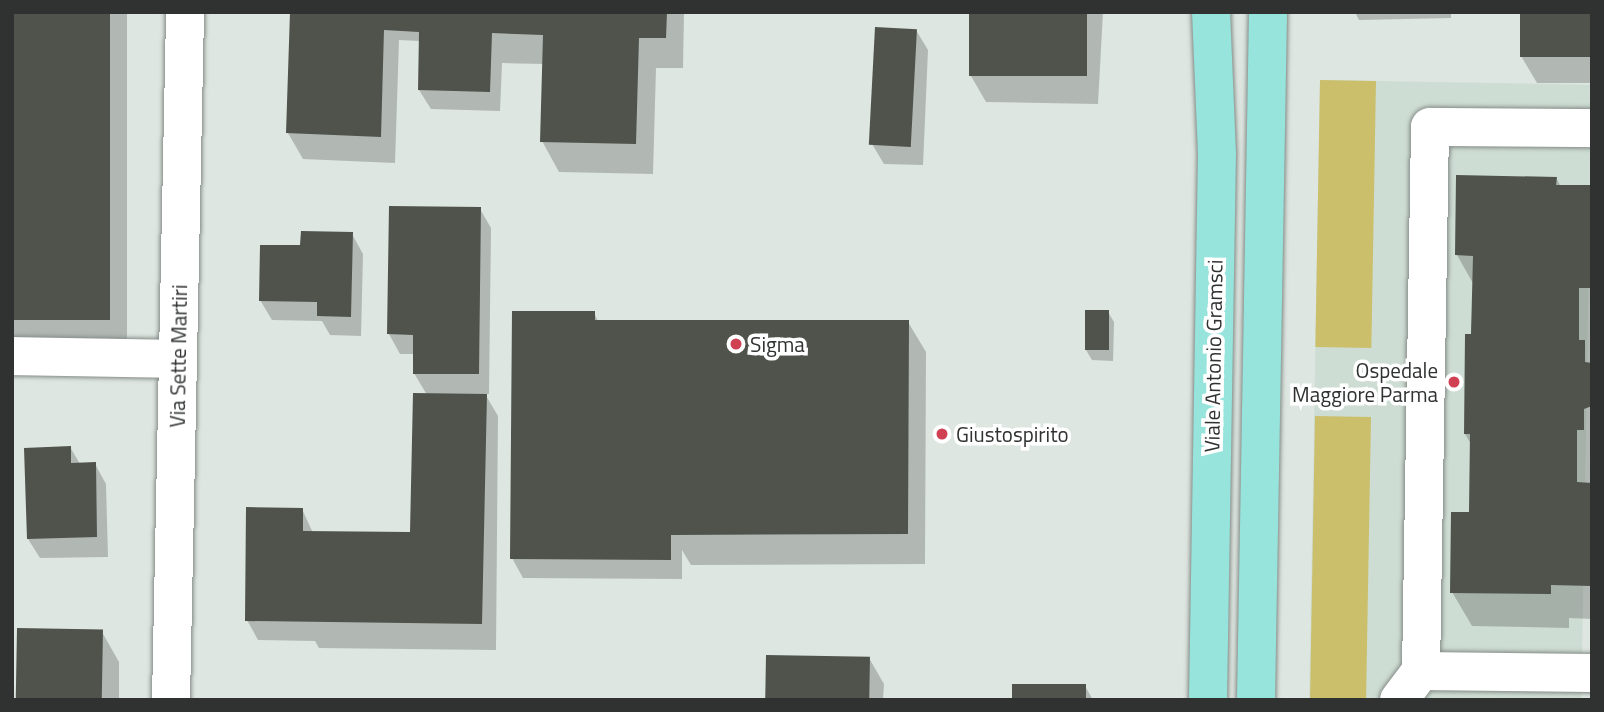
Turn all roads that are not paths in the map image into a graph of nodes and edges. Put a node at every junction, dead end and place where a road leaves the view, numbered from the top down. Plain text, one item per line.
1 (185, 12) edge
2 (1211, 12) edge
3 (1268, 14) edge
4 (1592, 128) edge
5 (12, 356) edge
6 (178, 359) junction
7 (1592, 673) edge
8 (1410, 685) edge
9 (171, 700) edge
10 (1208, 700) edge
11 (1256, 700) edge

1 - 6 street, Via Sette Martiri
2 - 10 main road, Viale Antonio Gramsci
3 - 11 main road
4 - 8 street
5 - 6 street
6 - 9 street, Via Sette Martiri
7 - 8 street

